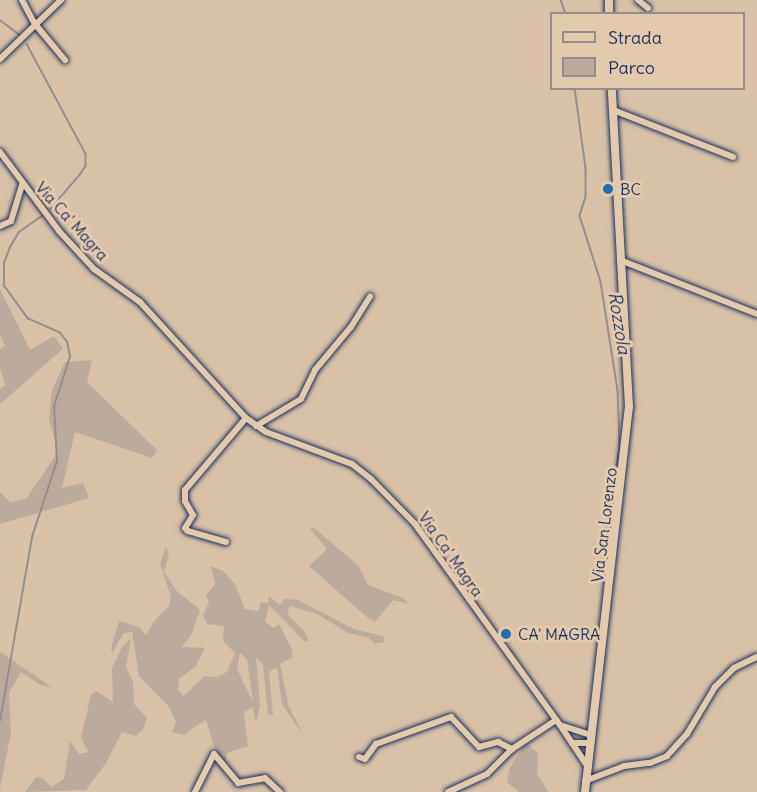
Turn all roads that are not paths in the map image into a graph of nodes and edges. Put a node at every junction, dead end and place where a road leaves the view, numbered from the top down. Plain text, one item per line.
1 (22, 0) edge
2 (61, 0) edge
3 (638, 0) edge
4 (648, 8) dead end
5 (35, 24) junction
6 (0, 59) edge
7 (65, 60) dead end
8 (612, 90) edge
9 (613, 110) junction
10 (0, 152) edge
11 (733, 157) dead end
12 (22, 184) junction
13 (0, 226) edge
14 (620, 260) junction
15 (370, 296) dead end
16 (757, 314) edge
17 (246, 418) junction
18 (256, 426) junction
19 (226, 542) dead end
20 (757, 657) edge
21 (558, 723) junction
22 (589, 739) junction
23 (570, 740) junction
24 (512, 749) junction
25 (359, 757) dead end
26 (586, 764) junction
27 (585, 781) junction
28 (195, 792) edge
29 (280, 792) edge
30 (448, 792) edge
31 (585, 792) edge

1 - 5 street
2 - 5 street
3 - 4 street
5 - 6 street
5 - 7 street
8 - 9 main road, Via San Lorenzo
9 - 11 street
9 - 14 main road, Via San Lorenzo
10 - 12 street, Via Ca' Magra
12 - 13 street
12 - 17 street, Via Ca' Magra
14 - 16 street
14 - 22 main road, Via San Lorenzo
15 - 18 street
17 - 18 street, Via Ca' Magra
17 - 19 street
18 - 21 street, Via Ca' Magra
20 - 27 street
21 - 22 street
21 - 23 street, Via Ca' Magra
21 - 24 street
22 - 23 street
22 - 26 main road, Via San Lorenzo
23 - 26 street, Via Ca' Magra
24 - 25 street
24 - 30 street
26 - 27 main road, Via San Lorenzo
27 - 31 main road, Via San Lorenzo
28 - 29 street

